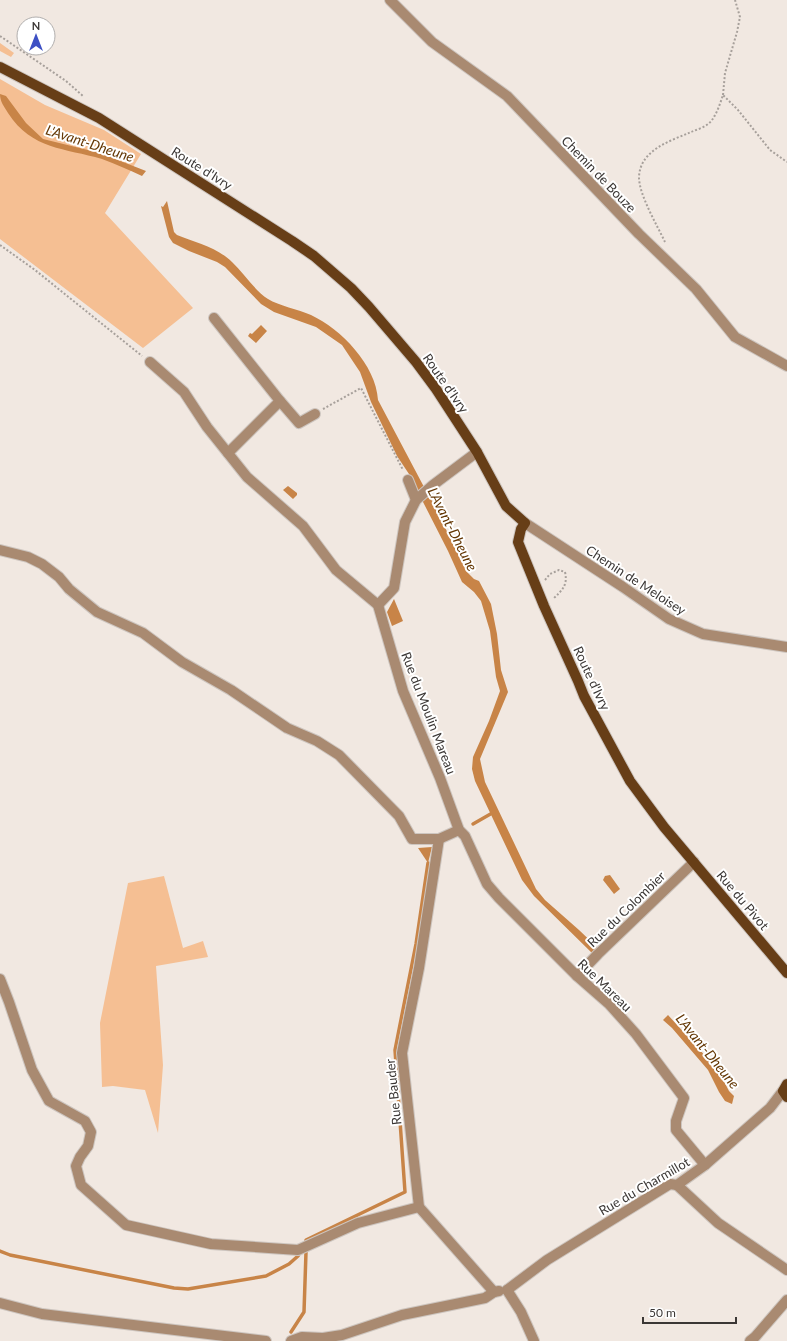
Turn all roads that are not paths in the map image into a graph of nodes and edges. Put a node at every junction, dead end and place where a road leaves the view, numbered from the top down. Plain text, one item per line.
1 (390, 0) edge
2 (0, 68) edge
3 (214, 318) dead end
4 (150, 362) road end
5 (787, 366) edge
6 (280, 401) junction
7 (315, 414) road end
8 (477, 452) junction
9 (228, 453) junction
10 (408, 480) road end
11 (421, 496) junction
12 (525, 523) junction
13 (0, 550) edge
14 (378, 605) junction
15 (787, 647) edge
16 (459, 830) junction
17 (439, 839) junction
18 (694, 862) junction
19 (787, 973) edge
20 (577, 976) junction
21 (0, 978) edge
22 (786, 1091) edge
23 (705, 1165) junction
24 (677, 1185) junction
25 (419, 1206) junction
26 (787, 1270) edge
27 (507, 1290) junction
28 (494, 1292) junction
29 (787, 1300) edge
30 (0, 1303) edge
31 (266, 1341) edge
32 (291, 1341) edge
33 (534, 1341) edge
34 (750, 1341) edge

1 - 5 street, Chemin de Bouze
2 - 8 main road, Route d'Ivry
3 - 6 street
4 - 9 street
6 - 7 street
6 - 9 street
8 - 11 street
8 - 12 main road, Route d'Ivry
9 - 14 street
10 - 11 street
11 - 14 street
12 - 15 street, Chemin de Meloisey
12 - 18 main road, Route d'Ivry
13 - 17 street
14 - 16 street, Rue du Moulin Mareau
16 - 17 street
16 - 20 street, Rue Mareau
17 - 25 street, Rue Bauder
18 - 19 main road, Rue du Pivot
18 - 20 street, Rue du Colombier
20 - 23 street, Rue Mareau
21 - 25 street
22 - 23 street, Rue du Charmillot
23 - 24 street, Rue du Charmillot
24 - 26 street
24 - 27 street, Rue du Charmillot
25 - 28 street
27 - 28 street
27 - 33 street
28 - 32 street
29 - 34 street
30 - 31 street

